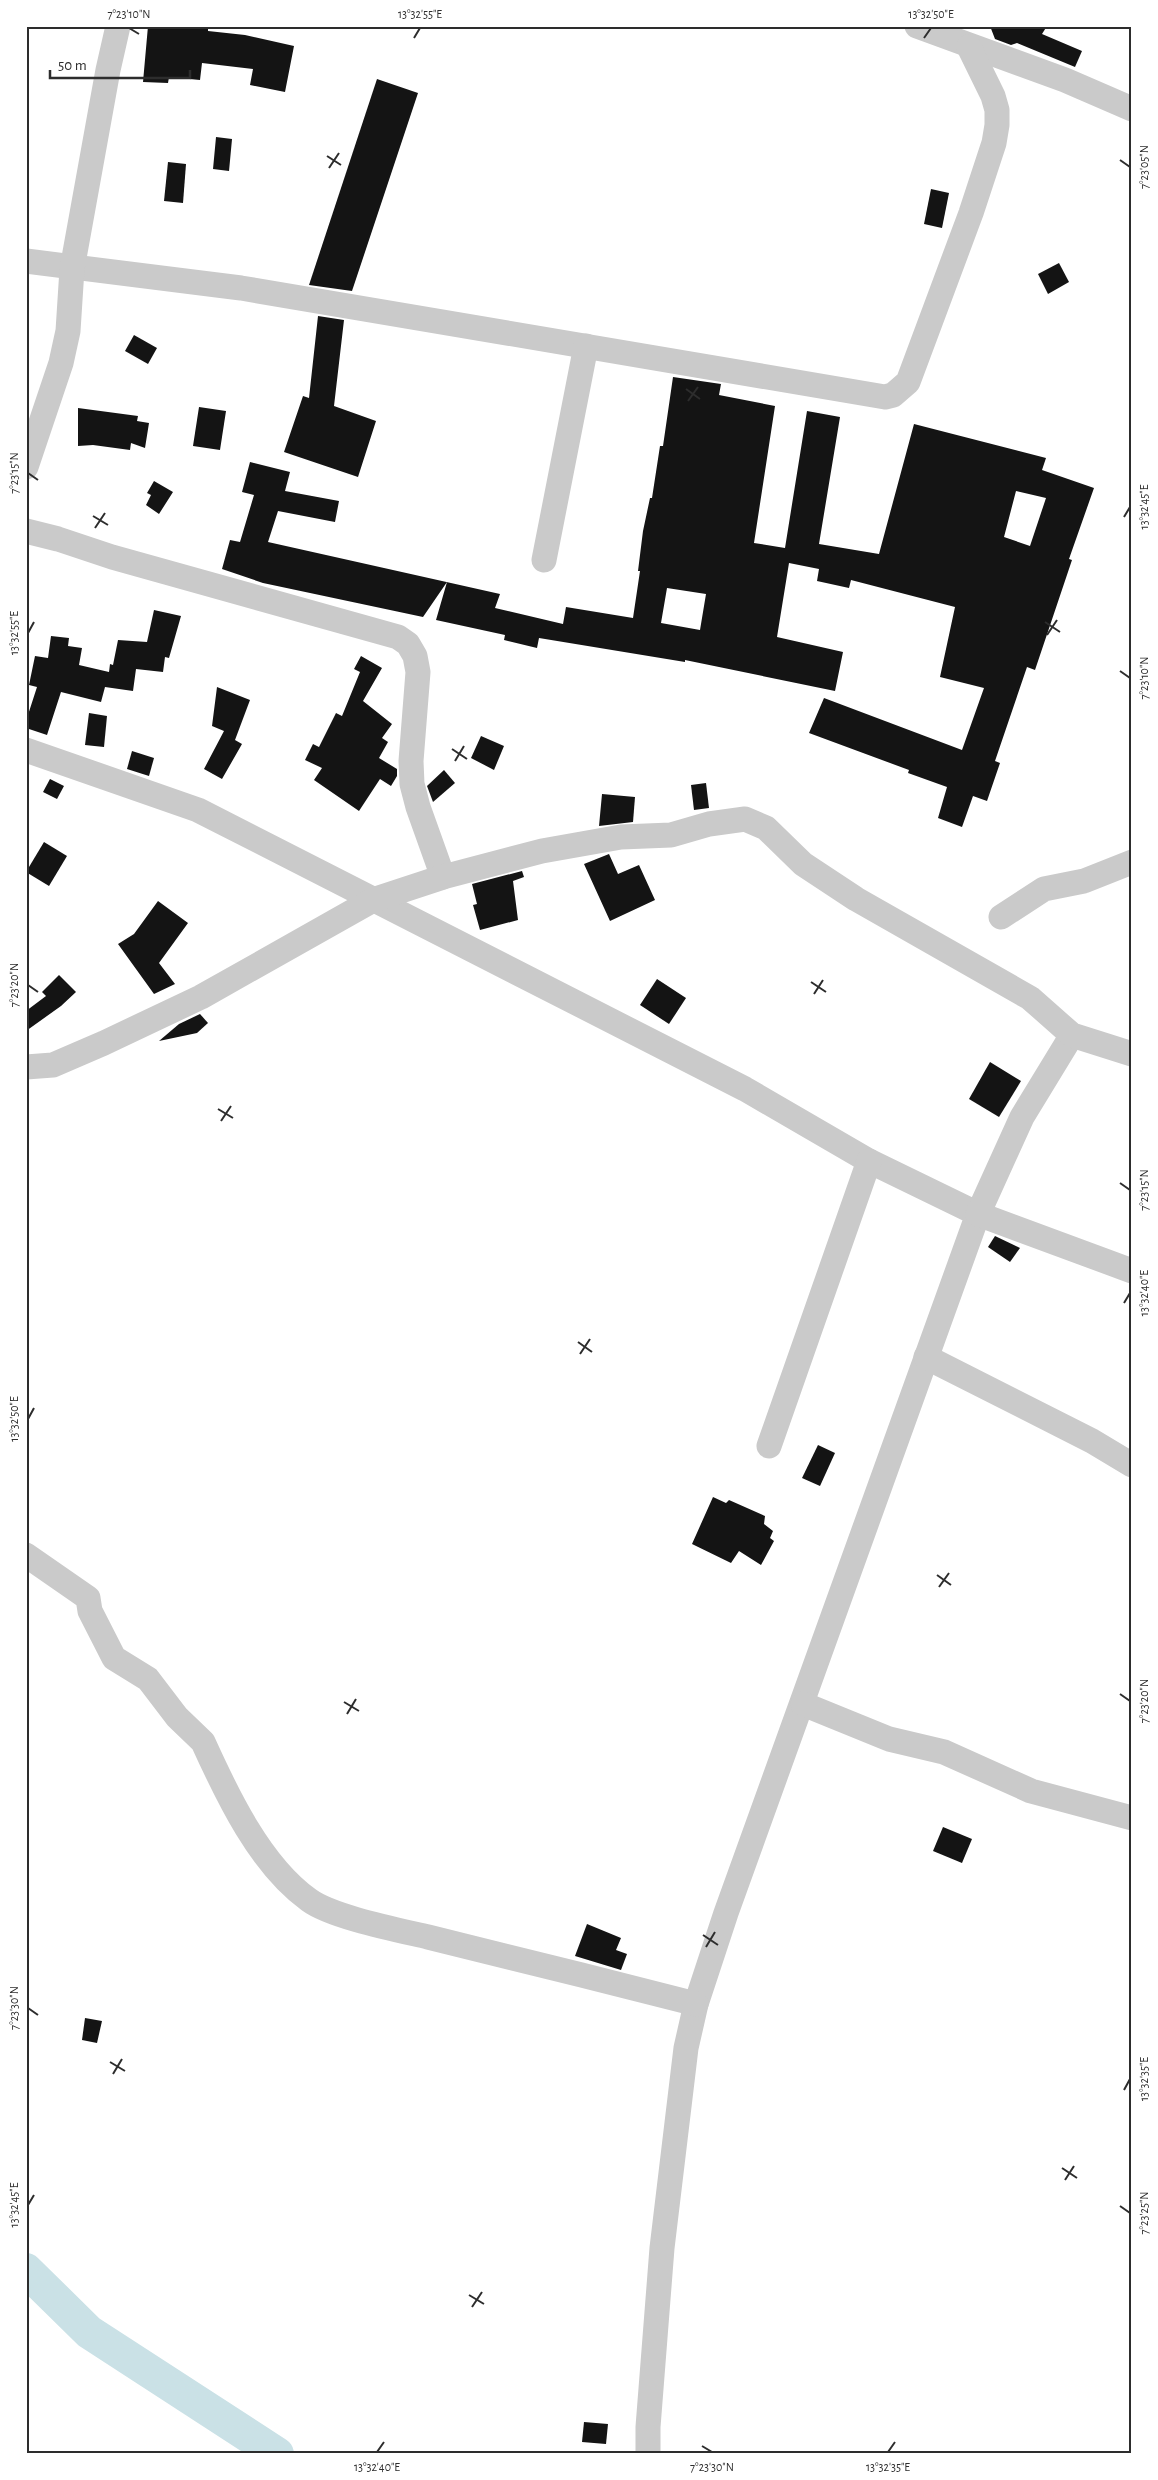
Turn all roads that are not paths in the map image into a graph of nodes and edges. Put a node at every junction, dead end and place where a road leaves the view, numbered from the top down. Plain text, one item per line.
1 (118, 26) edge
2 (916, 26) edge
3 (969, 47) junction
4 (1132, 108) edge
5 (26, 262) edge
6 (72, 269) junction
7 (586, 346) junction
8 (26, 467) edge
9 (26, 531) edge
10 (544, 560) dead end
11 (26, 750) edge
12 (1132, 862) edge
13 (443, 877) junction
14 (373, 900) junction
15 (1001, 917) dead end
16 (1072, 1035) junction
17 (1132, 1054) edge
18 (26, 1068) edge
19 (869, 1160) junction
20 (978, 1214) junction
21 (1132, 1270) edge
22 (926, 1357) junction
23 (769, 1446) dead end
24 (1132, 1465) edge
25 (26, 1556) edge
26 (803, 1704) junction
27 (1132, 1818) edge
28 (696, 2004) junction
29 (648, 2454) edge

1 - 6 street
2 - 3 street
3 - 4 street
3 - 7 street
5 - 6 street
6 - 7 street
6 - 8 street
7 - 10 street
9 - 13 street
11 - 14 street
12 - 15 street
13 - 14 street
13 - 16 street
14 - 18 street
14 - 19 street
16 - 17 street
16 - 20 street
19 - 20 street
19 - 23 street
20 - 21 street
20 - 22 street
22 - 24 street
22 - 26 street
25 - 28 street
26 - 27 street
26 - 28 street
28 - 29 street

